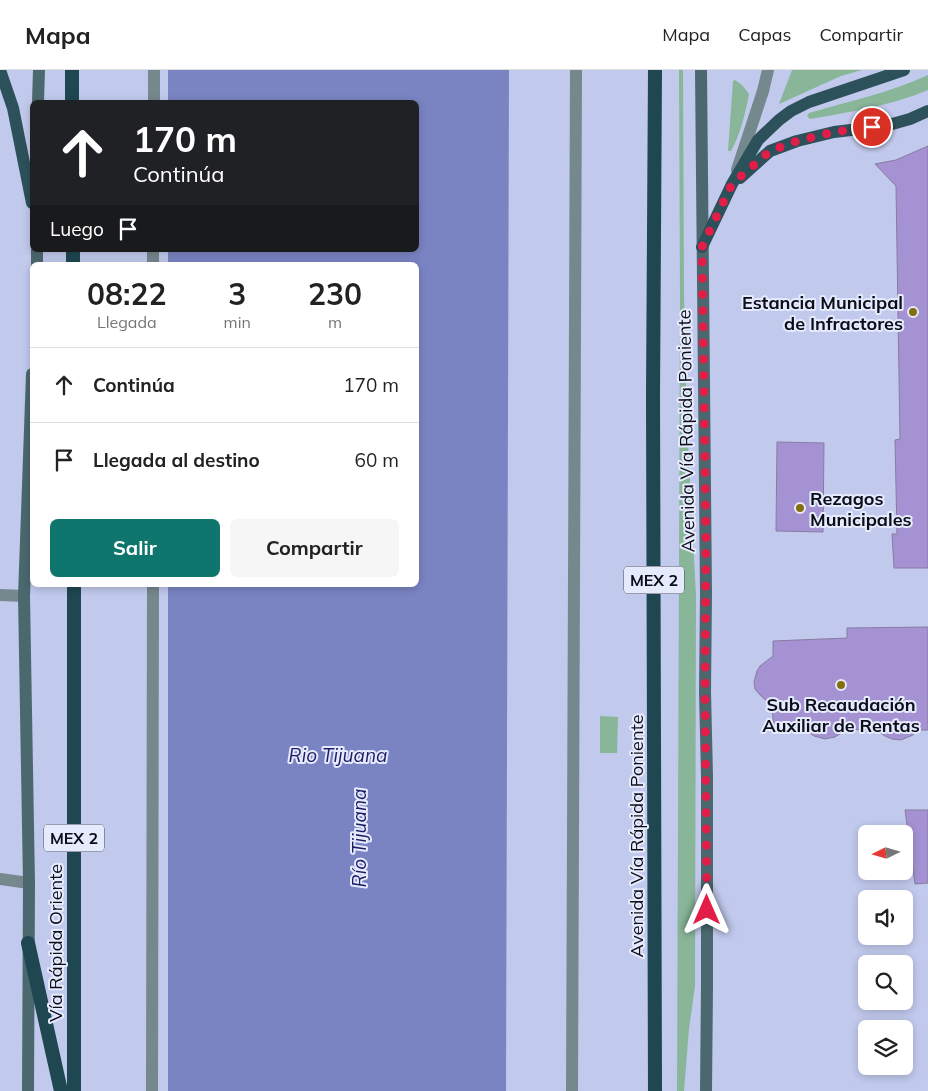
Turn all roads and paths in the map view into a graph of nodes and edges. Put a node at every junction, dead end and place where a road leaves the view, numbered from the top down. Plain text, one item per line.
1 (0, 70) edge
2 (39, 70) edge
3 (72, 70) edge
4 (154, 70) edge
5 (576, 70) edge
6 (655, 70) edge
7 (701, 70) edge
8 (768, 70) edge
9 (904, 70) edge
10 (38, 100) edge
11 (72, 100) edge
12 (154, 100) edge
13 (928, 111) edge
14 (732, 184) junction
15 (30, 192) edge
16 (702, 247) junction
17 (30, 430) edge
18 (74, 587) edge
19 (153, 587) edge
20 (0, 595) edge
21 (24, 596) junction
22 (0, 879) edge
23 (28, 883) junction
24 (28, 943) junction
25 (28, 1091) edge
26 (61, 1091) edge
27 (74, 1091) edge
28 (152, 1091) edge
29 (572, 1091) edge
30 (655, 1091) edge
31 (706, 1091) edge

1 - 15 main road
2 - 10 main road
3 - 11 highway
4 - 12 street
5 - 29 street
6 - 30 highway, Avenida Vía Rápida Poniente / MEX 2
7 - 16 main road, Avenida Vía Rápida Poniente
8 - 14 street
9 - 14 main road
13 - 14 main road
14 - 16 main road
16 - 31 main road, Avenida Vía Rápida Poniente
17 - 21 main road
18 - 27 highway, Vía Rápida Oriente / MEX 2
19 - 28 street
20 - 21 street
21 - 23 main road
22 - 23 street
23 - 24 main road
24 - 25 main road
24 - 26 highway

